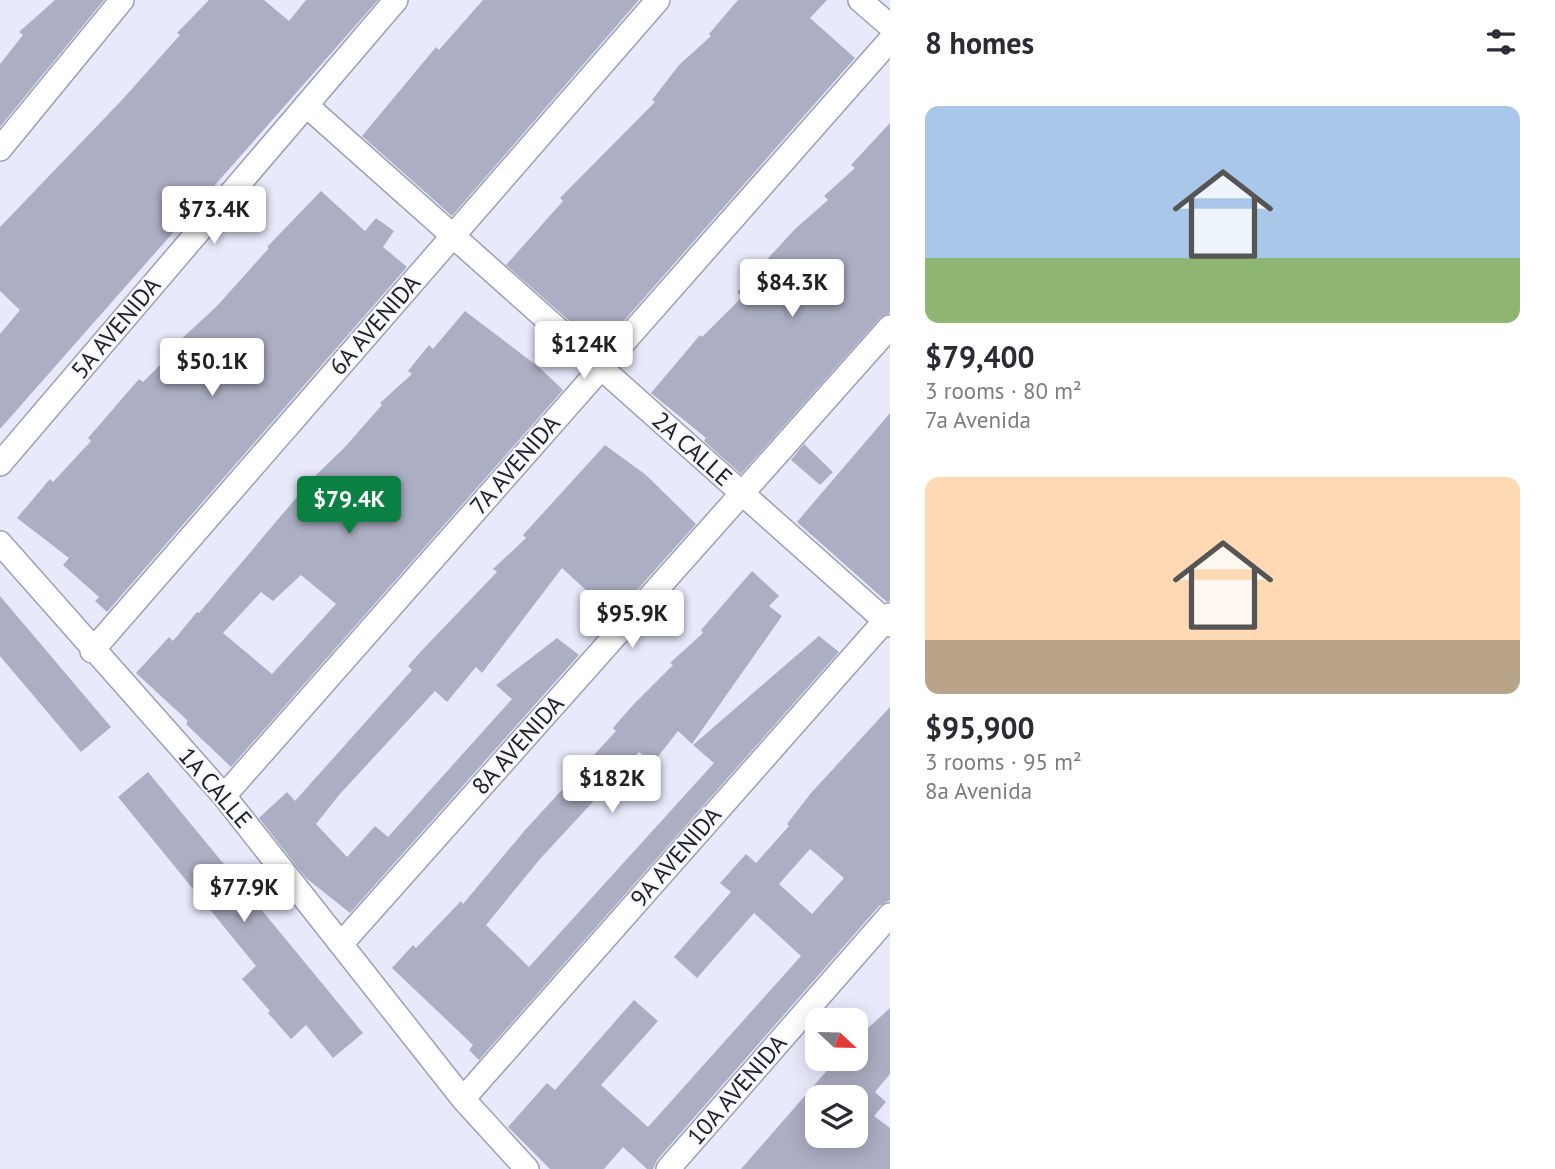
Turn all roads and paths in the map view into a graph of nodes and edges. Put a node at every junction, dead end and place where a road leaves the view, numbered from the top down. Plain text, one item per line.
1 (122, 0) edge
2 (396, 0) edge
3 (658, 0) edge
4 (860, 0) edge
5 (890, 26) edge
6 (890, 40) edge
7 (306, 105) junction
8 (0, 149) edge
9 (453, 236) junction
10 (890, 327) edge
11 (601, 367) junction
12 (0, 464) edge
13 (742, 493) junction
14 (0, 543) edge
15 (888, 620) edge
16 (92, 651) junction
17 (223, 796) junction
18 (890, 915) edge
19 (342, 943) junction
20 (463, 1099) junction
21 (527, 1169) edge
22 (667, 1169) edge

1 - 8 street
2 - 7 street, 5A AVENIDA
3 - 9 street, 6A AVENIDA
4 - 5 street
6 - 11 street, 7A AVENIDA
7 - 9 street, 2A CALLE
7 - 12 street, 5A AVENIDA
9 - 11 street, 2A CALLE
9 - 16 street, 6A AVENIDA
10 - 13 street, 8A AVENIDA
11 - 13 street, 2A CALLE
11 - 17 street, 7A AVENIDA
13 - 15 street, 2A CALLE
13 - 19 street, 8A AVENIDA
14 - 16 street, 1A CALLE
15 - 20 street, 9A AVENIDA
16 - 17 street, 1A CALLE
17 - 19 street, 1A CALLE
18 - 22 street, 10A AVENIDA
19 - 20 street, 1A CALLE
20 - 21 street, 1A CALLE

